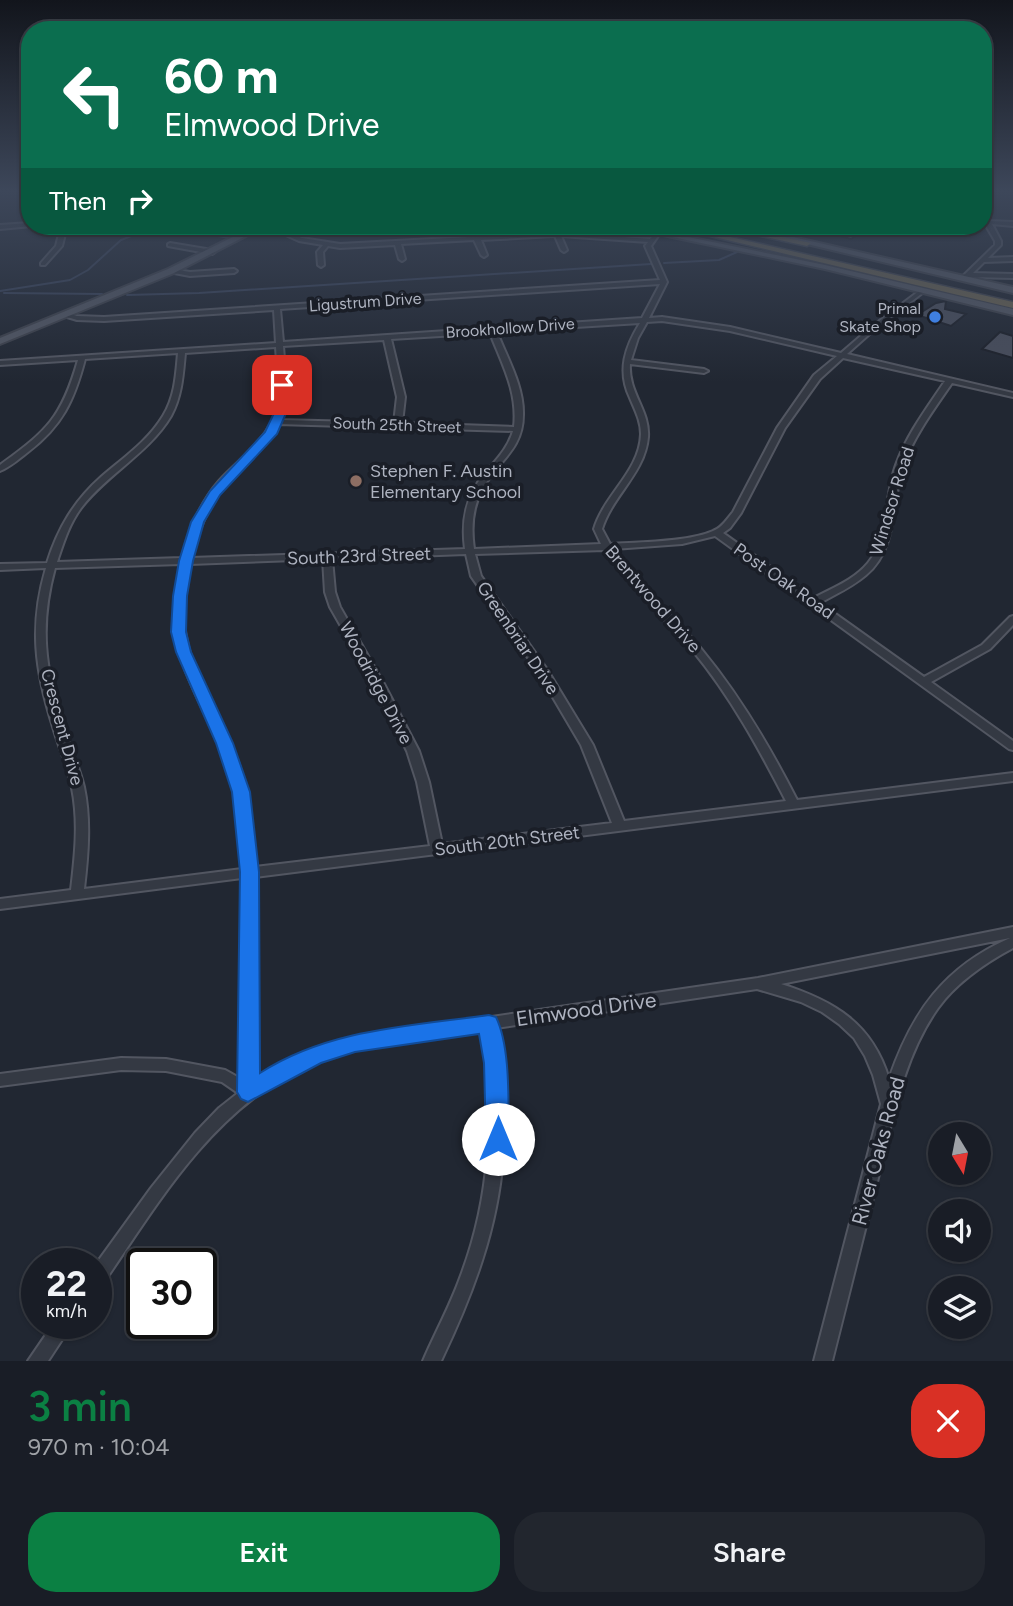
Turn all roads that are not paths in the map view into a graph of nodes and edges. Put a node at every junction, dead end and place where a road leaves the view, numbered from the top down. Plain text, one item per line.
1 (51, 256) edge
2 (204, 256) edge
3 (320, 256) edge
4 (401, 256) edge
5 (652, 256) edge
6 (767, 256) edge
7 (799, 256) edge
8 (834, 256) edge
9 (867, 256) edge
10 (989, 256) edge
11 (402, 259) dead end
12 (1013, 259) edge
13 (984, 260) junction
14 (43, 264) dead end
15 (321, 265) dead end
16 (171, 271) junction
17 (234, 271) dead end
18 (1013, 275) edge
19 (966, 276) junction
20 (664, 282) junction
21 (923, 290) junction
22 (1013, 290) edge
23 (1013, 298) edge
24 (1013, 305) edge
25 (277, 307) junction
26 (1013, 313) edge
27 (66, 315) junction
28 (646, 319) junction
29 (492, 329) junction
30 (387, 337) junction
31 (0, 341) edge
32 (280, 344) junction
33 (182, 352) junction
34 (841, 355) junction
35 (82, 358) junction
36 (628, 362) junction
37 (0, 363) edge
38 (704, 371) dead end
39 (950, 380) junction
40 (1013, 395) edge
41 (276, 422) junction
42 (398, 425) junction
43 (518, 429) junction
44 (0, 469) edge
45 (717, 533) junction
46 (607, 547) junction
47 (470, 552) junction
48 (327, 557) junction
49 (186, 561) junction
50 (52, 565) junction
51 (0, 567) edge
52 (814, 602) junction
53 (1013, 619) edge
54 (924, 681) junction
55 (1013, 746) edge
56 (1013, 778) edge
57 (793, 806) junction
58 (620, 827) junction
59 (438, 850) junction
60 (249, 872) junction
61 (77, 895) junction
62 (0, 904) edge
63 (1013, 932) edge
64 (1013, 942) edge
65 (757, 984) junction
66 (489, 1024) junction
67 (0, 1080) edge
68 (248, 1092) junction
69 (888, 1102) junction
70 (112, 1257) edge
71 (53, 1339) edge
72 (37, 1361) edge
73 (432, 1361) edge
74 (823, 1361) edge

1 - 14 street
2 - 16 main road
3 - 15 street
4 - 11 street
5 - 20 street
6 - 21 main road
7 - 24 highway
8 - 23 highway
9 - 19 main road
10 - 13 street
12 - 13 street
13 - 19 street
16 - 17 street
16 - 27 main road
18 - 19 street
19 - 22 main road
20 - 25 street, Ligustrum Drive
20 - 28 street, Brentwood Drive
21 - 26 main road
21 - 34 street, Post Oak Road
25 - 27 street, Ligustrum Drive
25 - 32 street
27 - 31 main road
28 - 29 street, Brookhollow Drive
28 - 34 street, Brookhollow Drive
28 - 36 street, Brentwood Drive
29 - 30 street, Brookhollow Drive
29 - 43 street
30 - 32 street, Brookhollow Drive
30 - 42 street
32 - 33 street, Brookhollow Drive
32 - 41 street
33 - 35 street, Brookhollow Drive
33 - 50 street, Crescent Drive
34 - 39 street, Brookhollow Drive
34 - 45 street, Post Oak Road
35 - 37 street, Brookhollow Drive
35 - 44 street
36 - 38 street
36 - 46 street, Brentwood Drive
39 - 40 street, Brookhollow Drive
39 - 52 street, Windsor Road
41 - 42 street, South 25th Street
41 - 49 street
42 - 43 street, South 25th Street
43 - 47 street, Greenbriar Drive
45 - 46 street, South 23rd Street
45 - 52 street, Post Oak Road
46 - 47 street, South 23rd Street
46 - 57 street, Brentwood Drive
47 - 48 street, South 23rd Street
47 - 58 street, Greenbriar Drive
48 - 49 street, South 23rd Street
48 - 59 street, Woodridge Drive
49 - 50 street, South 23rd Street
49 - 60 street
50 - 51 street, South 23rd Street
50 - 61 street, Crescent Drive
52 - 54 street, Post Oak Road
53 - 54 street
54 - 55 street, Post Oak Road
56 - 57 street, South 20th Street
57 - 58 street, South 20th Street
58 - 59 street, South 20th Street
59 - 60 street, South 20th Street
60 - 61 street, South 20th Street
60 - 68 street
61 - 62 street, South 20th Street
63 - 65 street, Elmwood Drive
64 - 69 street, River Oaks Road
65 - 66 street, Elmwood Drive
65 - 69 street, Elmwood Drive
66 - 68 street, Elmwood Drive
66 - 73 street
67 - 68 street
68 - 70 street, Elmwood Drive
69 - 74 street, River Oaks Road
71 - 72 street

